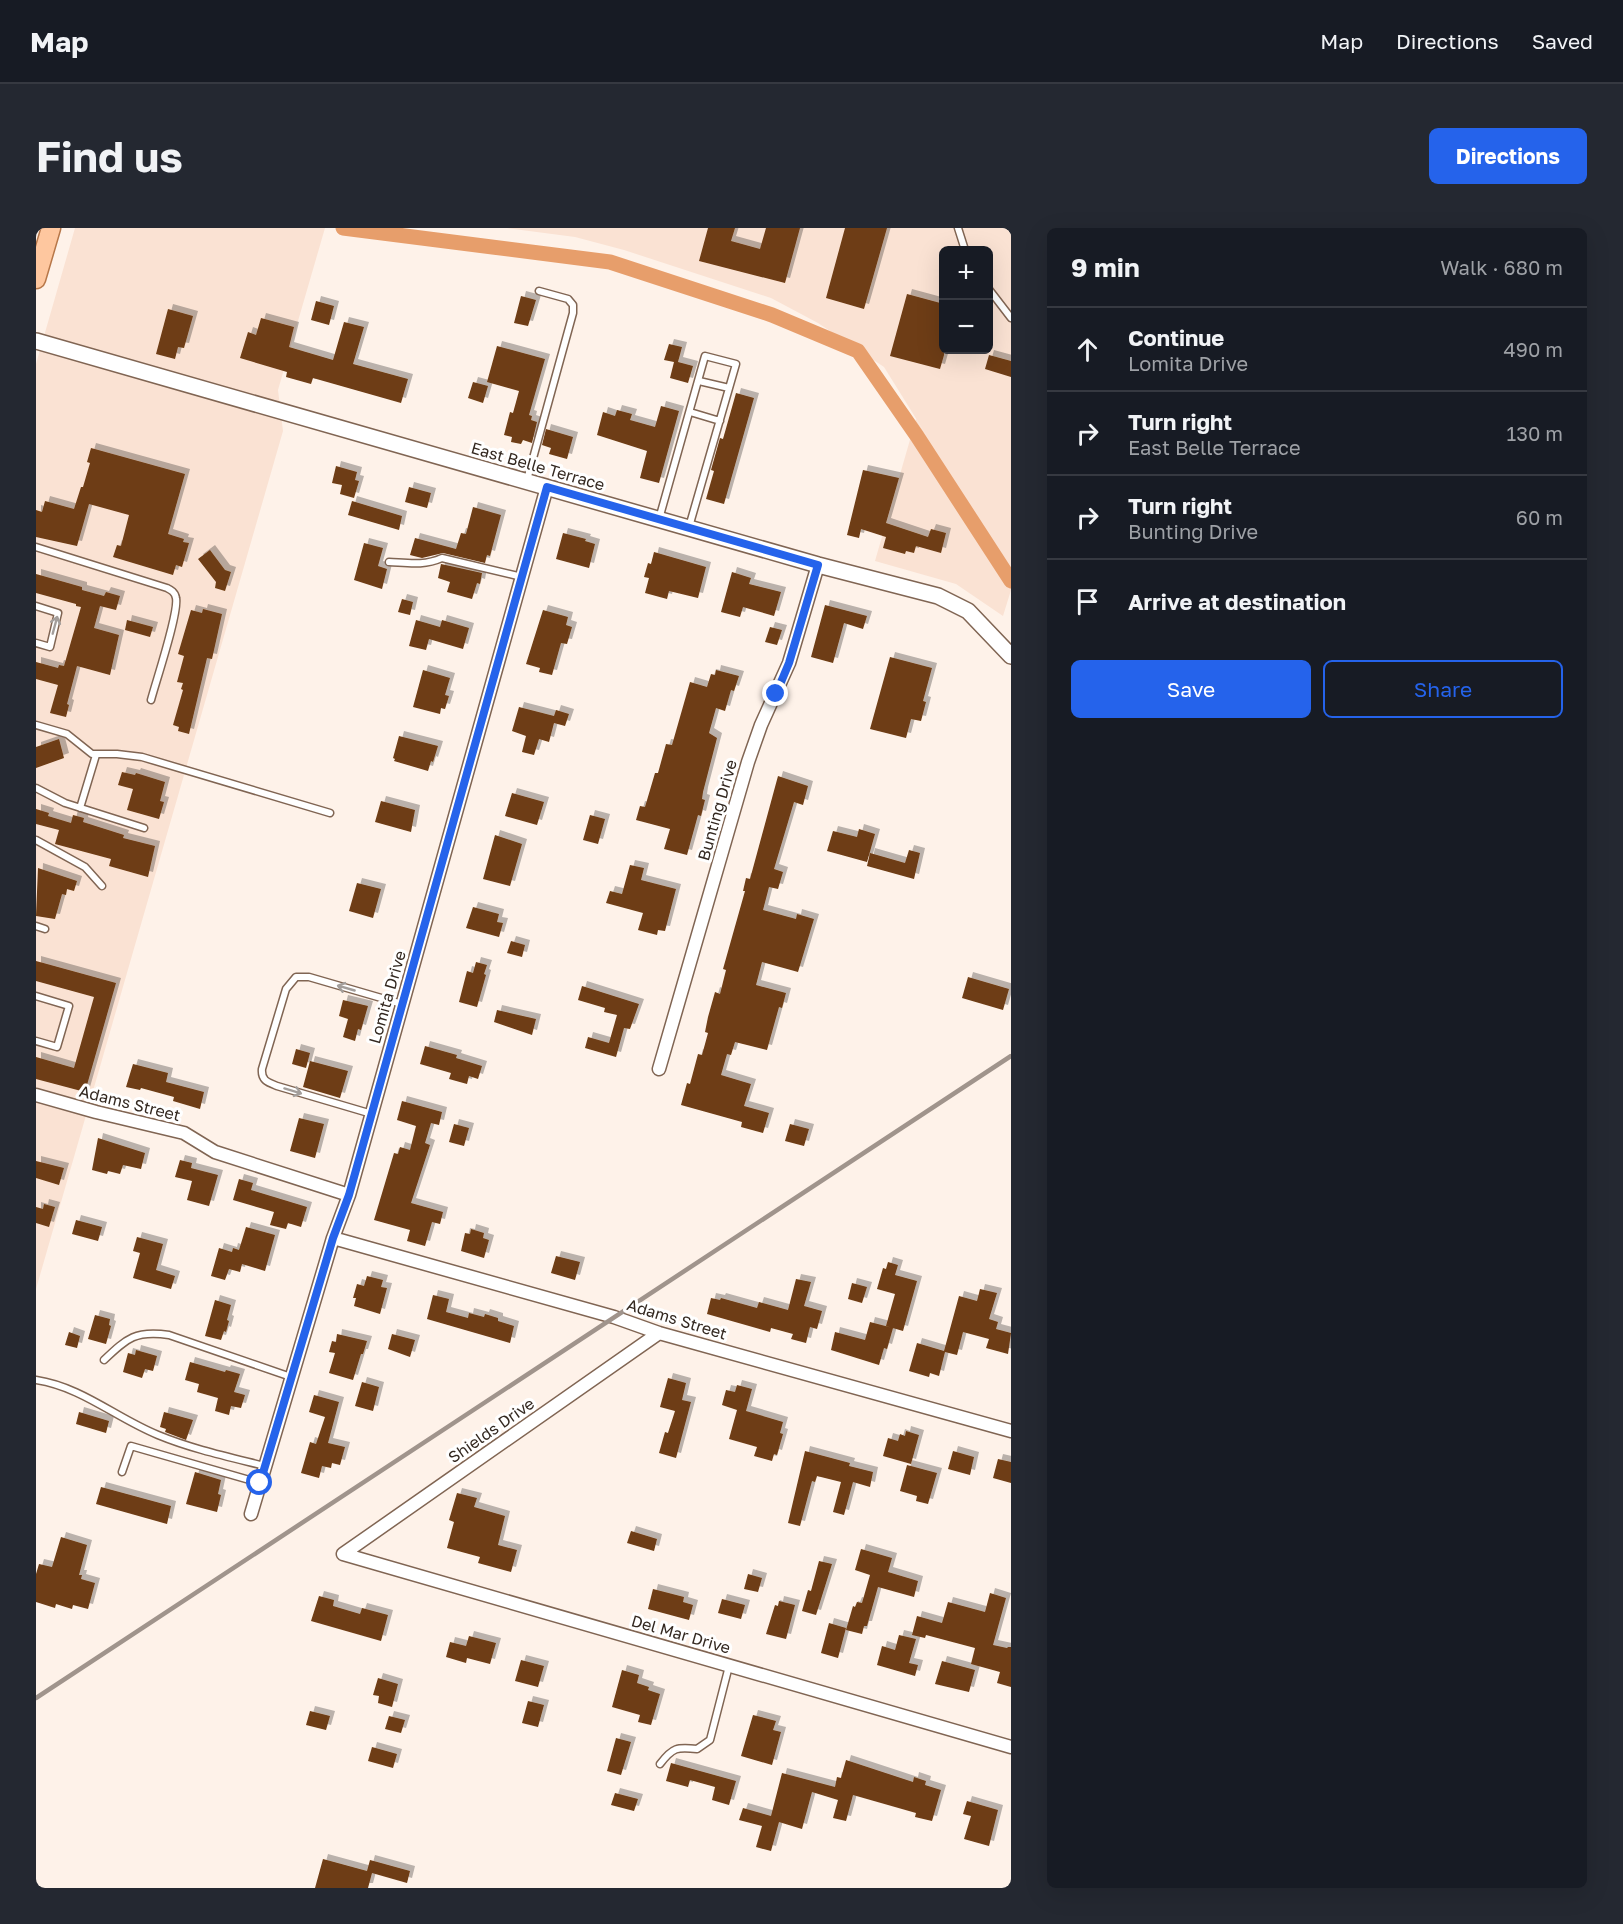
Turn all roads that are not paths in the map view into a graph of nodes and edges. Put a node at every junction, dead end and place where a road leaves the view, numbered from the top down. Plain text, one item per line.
1 (51, 228) edge
2 (958, 228) edge
3 (964, 246) edge
4 (36, 279) edge
5 (539, 291) dead end
6 (993, 295) edge
7 (1011, 318) edge
8 (36, 341) edge
9 (699, 381) junction
10 (729, 388) junction
11 (690, 412) junction
12 (720, 421) junction
13 (526, 481) junction
14 (547, 487) junction
15 (659, 519) junction
16 (689, 528) junction
17 (36, 546) edge
18 (389, 561) dead end
19 (818, 565) junction
20 (522, 577) junction
21 (36, 606) edge
22 (36, 643) edge
23 (1011, 656) edge
24 (151, 700) dead end
25 (36, 725) edge
26 (96, 754) junction
27 (36, 788) edge
28 (80, 808) junction
29 (330, 813) dead end
30 (144, 828) dead end
31 (36, 840) edge
32 (102, 886) dead end
33 (36, 926) edge
34 (45, 929) dead end
35 (36, 996) edge
36 (403, 1004) junction
37 (36, 1041) edge
38 (659, 1069) dead end
39 (36, 1095) edge
40 (372, 1114) junction
41 (349, 1195) junction
42 (333, 1238) junction
43 (658, 1333) junction
44 (104, 1360) dead end
45 (292, 1377) junction
46 (36, 1380) edge
47 (1011, 1431) edge
48 (265, 1466) junction
49 (122, 1472) dead end
50 (260, 1483) junction
51 (251, 1514) dead end
52 (343, 1554) joint
53 (729, 1665) junction
54 (1011, 1747) edge
55 (660, 1764) dead end

1 - 4 main road
2 - 3 lane
5 - 13 lane
6 - 7 lane
8 - 13 street, East Belle Terrace
9 - 10 lane
9 - 10 lane
9 - 11 lane
10 - 12 lane
11 - 12 lane
11 - 15 lane
12 - 16 lane
13 - 14 street, East Belle Terrace
14 - 15 street, East Belle Terrace
14 - 20 street, Lomita Drive
15 - 16 street, East Belle Terrace
16 - 19 street, East Belle Terrace
17 - 24 lane
18 - 20 lane
19 - 23 street, East Belle Terrace
19 - 38 street, Bunting Drive
20 - 36 street, Lomita Drive
22 -> 21 lane
25 - 26 lane
26 - 28 lane
26 - 29 lane
27 - 28 lane
28 - 30 lane
31 - 32 lane
33 - 34 lane
35 - 37 lane
36 - 40 street, Lomita Drive
36 -> 40 lane
39 - 41 street, Adams Street
40 - 41 street, Lomita Drive
41 - 42 street, Lomita Drive
42 - 43 street, Adams Street
42 - 45 street, Lomita Drive
43 - 47 street, Adams Street
43 - 52 street, Shields Drive
44 - 45 lane
45 - 48 street, Lomita Drive
46 - 48 lane
48 - 50 street, Lomita Drive
49 - 50 lane
50 - 51 street, Lomita Drive
52 - 53 street, Del Mar Drive
53 - 54 street, Del Mar Drive
53 - 55 lane

